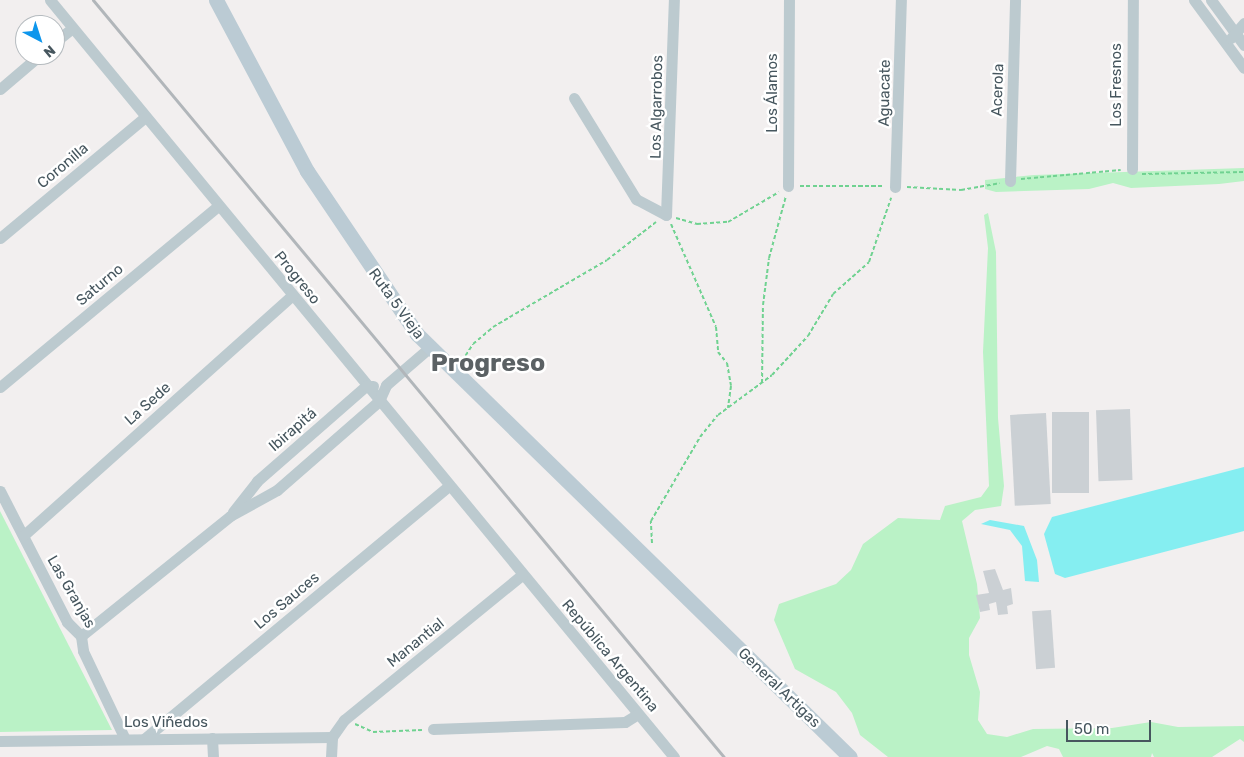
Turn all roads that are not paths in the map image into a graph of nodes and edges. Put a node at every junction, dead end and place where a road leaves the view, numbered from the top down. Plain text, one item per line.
1 (50, 0) edge
2 (216, 0) edge
3 (674, 0) edge
4 (789, 0) edge
5 (901, 0) edge
6 (1015, 0) edge
7 (1133, 0) edge
8 (1194, 0) edge
9 (1210, 0) edge
10 (1244, 22) edge
11 (72, 28) junction
12 (65, 34) edge
13 (1236, 34) junction
14 (1225, 43) junction
15 (1244, 45) edge
16 (28, 65) edge
17 (1244, 68) edge
18 (0, 89) edge
19 (574, 98) dead end
20 (145, 117) junction
21 (1132, 169) dead end
22 (1010, 181) dead end
23 (788, 186) road end
24 (895, 187) road end
25 (218, 206) junction
26 (0, 238) edge
27 (292, 295) junction
28 (429, 348) junction
29 (386, 385) junction
30 (366, 386) junction
31 (0, 387) edge
32 (379, 401) junction
33 (449, 486) junction
34 (0, 491) edge
35 (230, 516) junction
36 (24, 535) junction
37 (522, 575) junction
38 (709, 619) joint
39 (80, 636) junction
40 (638, 714) junction
41 (434, 729) road end
42 (124, 737) junction
43 (332, 737) junction
44 (212, 738) junction
45 (144, 739) junction
46 (0, 740) edge
47 (213, 757) edge
48 (331, 757) edge
49 (674, 757) edge
50 (850, 757) edge

1 - 11 street, Progreso
2 - 28 street, Ruta 5 Vieja
3 - 19 street, Los Algarrobos
4 - 23 street, Los Álamos
5 - 24 street, Aguacate
6 - 22 street, Acerola
7 - 21 street, Los Fresnos
8 - 14 street
9 - 13 street
10 - 13 street
11 - 12 street
11 - 20 street, Progreso
13 - 14 street
13 - 15 street
14 - 17 street
16 - 18 street
20 - 25 street, Progreso
20 - 26 street, Coronilla
25 - 27 street, Progreso
25 - 31 street, Saturno
27 - 30 street, Progreso
27 - 36 street, La Sede
28 - 29 street, Ibirapitá
28 - 38 street, Ruta 5 Vieja
29 - 30 street
29 - 32 street, Ibirapitá
30 - 32 street, Progreso
30 - 35 street, Ibirapitá
32 - 33 street, Progreso
32 - 35 street, Ibirapitá
33 - 37 street, Progreso
33 - 45 street, Los Sauces
34 - 36 street, Las Granjas
35 - 39 street, Ibirapitá
36 - 39 street, Las Granjas
37 - 40 street, República Argentina
37 - 43 street, Manantial
38 - 50 street, General Artigas
39 - 42 street, Las Granjas
40 - 41 street
40 - 49 street, República Argentina
42 - 45 street, Los Viñedos
42 - 46 street, Los Viñedos
43 - 44 street, Los Viñedos
43 - 48 street
44 - 45 street, Los Viñedos
44 - 47 street

